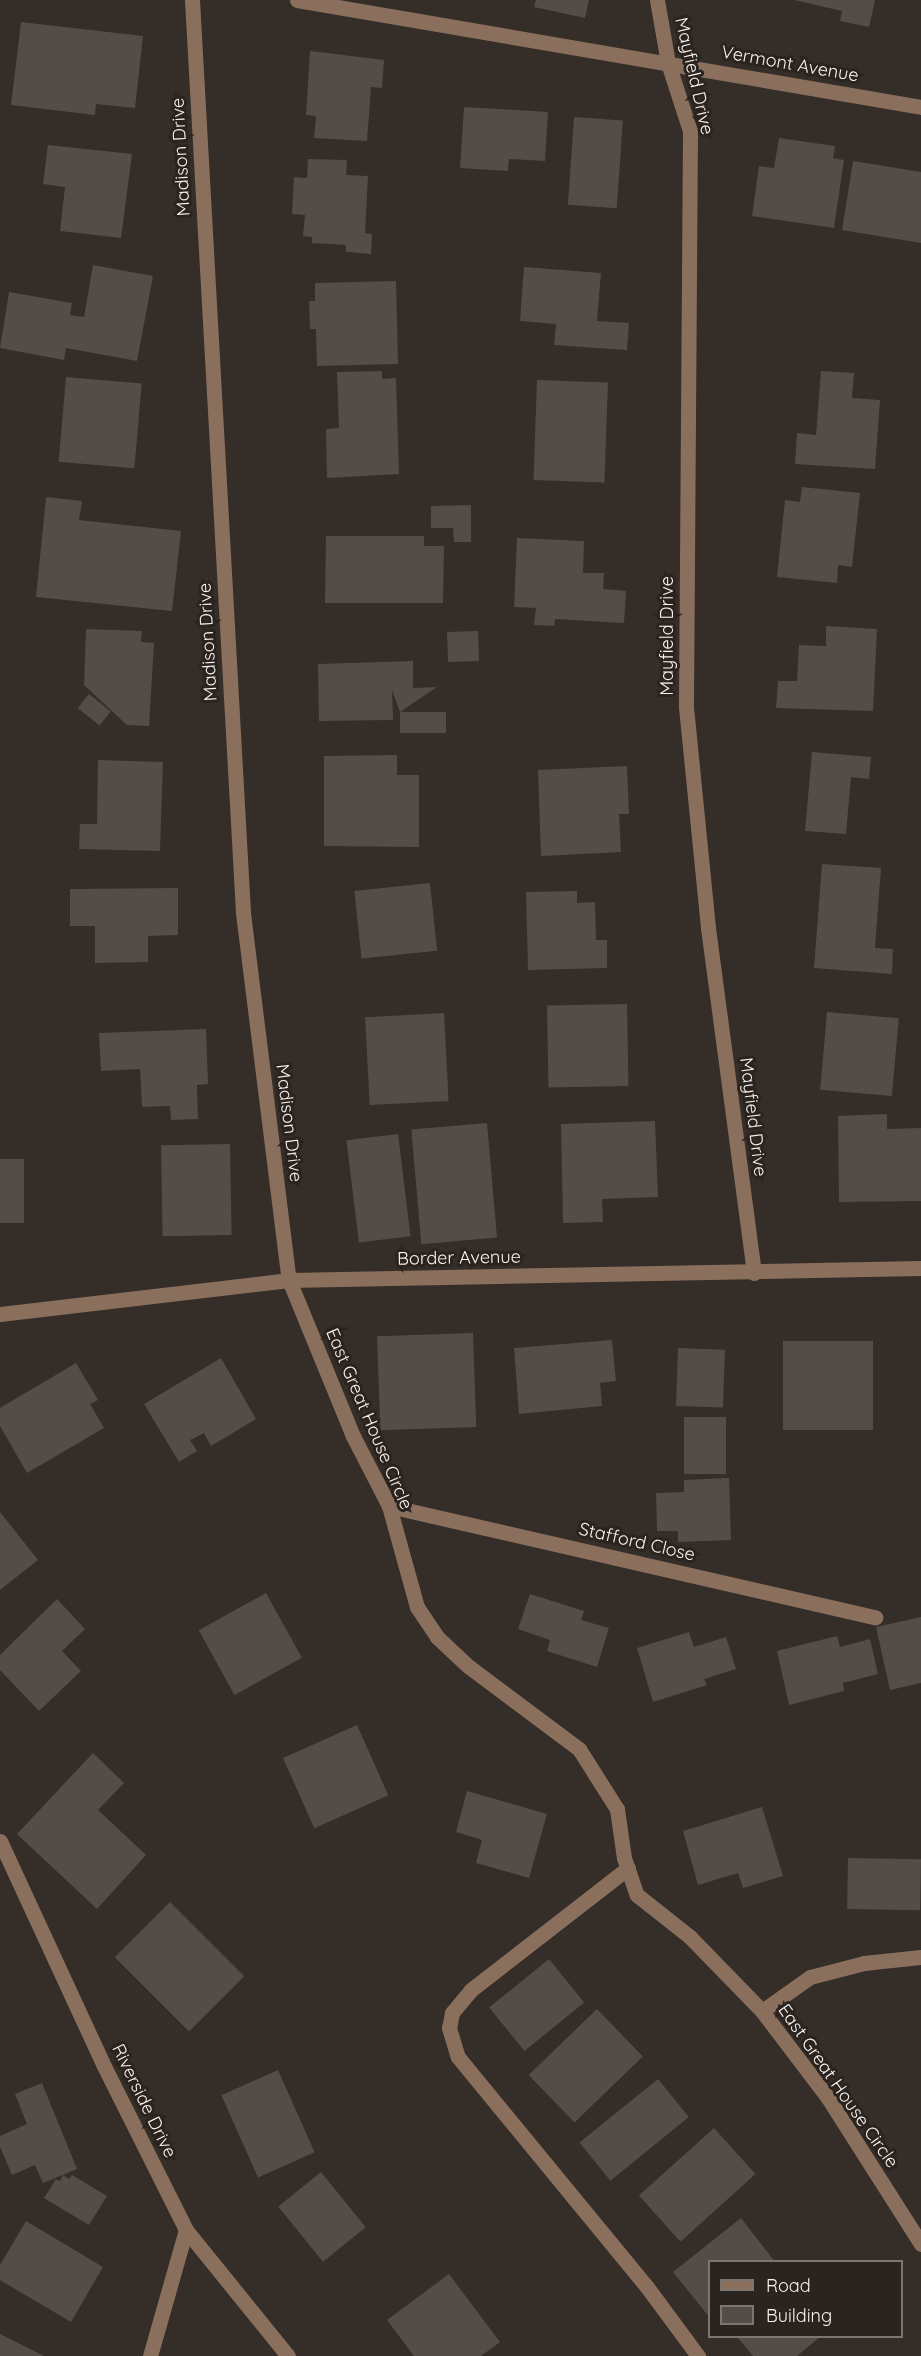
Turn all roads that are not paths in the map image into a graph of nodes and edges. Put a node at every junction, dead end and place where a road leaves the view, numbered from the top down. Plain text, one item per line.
1 (192, 0) edge
2 (297, 0) edge
3 (657, 0) edge
4 (668, 63) junction
5 (921, 107) edge
6 (921, 1268) edge
7 (754, 1274) junction
8 (290, 1280) junction
9 (0, 1314) edge
10 (389, 1506) junction
11 (875, 1617) dead end
12 (0, 1841) edge
13 (628, 1868) junction
14 (921, 1957) edge
15 (762, 2011) junction
16 (186, 2230) junction
17 (921, 2244) edge
18 (150, 2356) edge
19 (288, 2356) edge
20 (698, 2356) edge

1 - 8 street, Madison Drive
2 - 4 street, Vermont Avenue
3 - 4 street, Mayfield Drive
4 - 5 street, Vermont Avenue
4 - 7 street, Mayfield Drive
6 - 7 street, Border Avenue
7 - 8 street, Border Avenue
8 - 9 street, Border Avenue
8 - 10 street, East Great House Circle
10 - 11 street, Stafford Close
10 - 13 street, East Great House Circle
12 - 16 street, Riverside Drive
13 - 15 street, East Great House Circle
13 - 20 street
14 - 15 street
15 - 17 street, East Great House Circle
16 - 18 street
16 - 19 street, Riverside Drive

